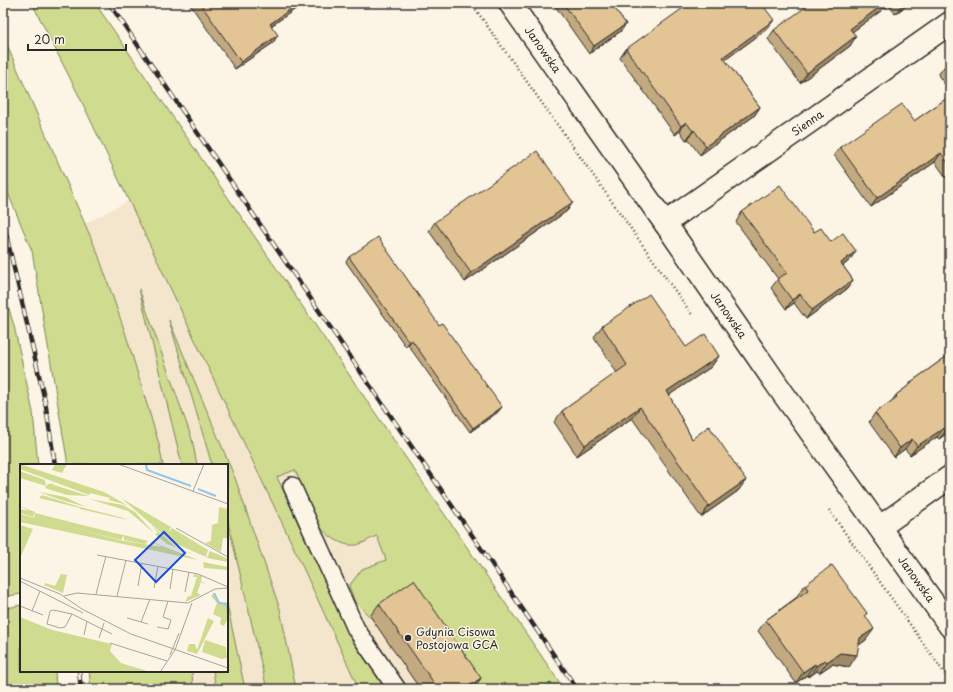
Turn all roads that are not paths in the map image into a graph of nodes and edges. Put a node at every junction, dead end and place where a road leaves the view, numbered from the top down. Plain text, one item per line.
1 (510, 3) edge
2 (950, 23) edge
3 (665, 223) junction
4 (950, 477) edge
5 (292, 486) dead end
6 (880, 527) junction
7 (950, 626) edge
8 (397, 689) edge

1 - 3 street, Janowska
2 - 3 street, Sienna
3 - 6 street, Janowska
4 - 6 street
5 - 8 lane
6 - 7 street, Janowska

